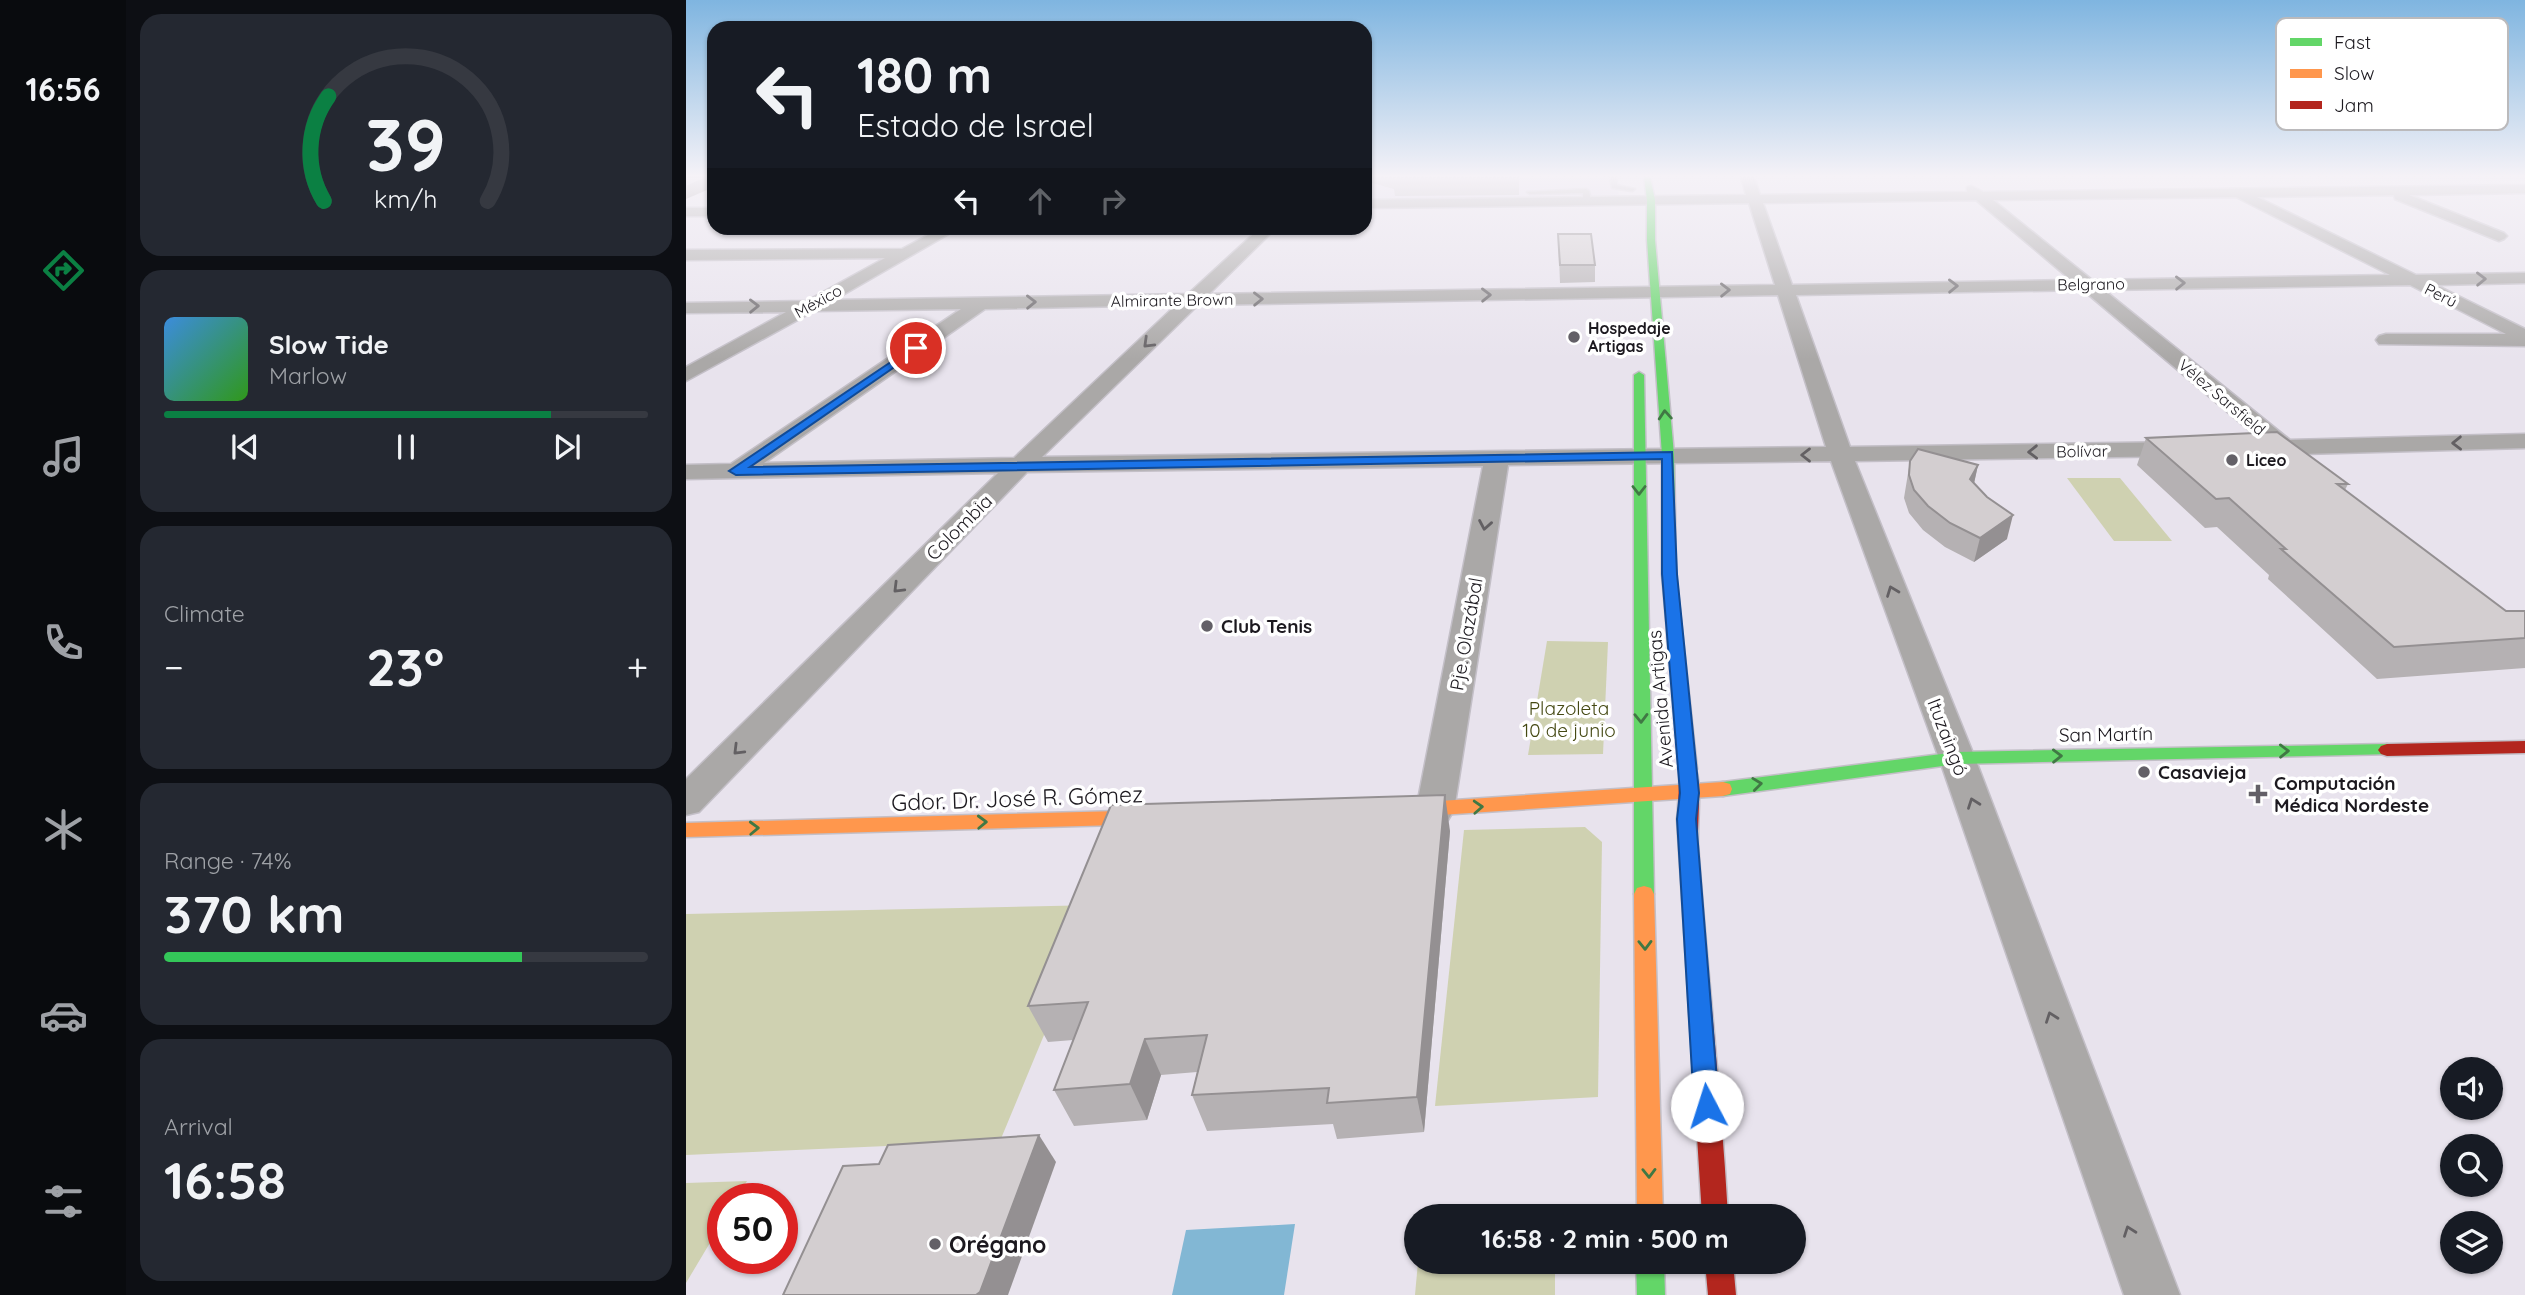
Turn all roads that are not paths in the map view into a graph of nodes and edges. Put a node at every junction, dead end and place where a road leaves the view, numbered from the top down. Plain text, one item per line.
1 (934, 237) edge
2 (1258, 237) edge
3 (1651, 237) edge
4 (1767, 237) edge
5 (2029, 237) edge
6 (2327, 237) edge
7 (905, 253) junction
8 (686, 255) edge
9 (2525, 278) edge
10 (2412, 280) junction
11 (2086, 284) junction
12 (1785, 289) junction
13 (1657, 292) junction
14 (1193, 300) junction
15 (983, 302) junction
16 (811, 305) junction
17 (686, 307) edge
18 (2525, 338) edge
19 (2386, 340) dead end
20 (1639, 363) dead end
21 (686, 375) edge
22 (2525, 441) edge
23 (2283, 447) junction
24 (2228, 448) edge
25 (2200, 449) edge
26 (1668, 455) junction
27 (1639, 456) junction
28 (1841, 456) junction
29 (1497, 457) junction
30 (1020, 465) junction
31 (2305, 465) edge
32 (736, 471) junction
33 (686, 472) edge
34 (2525, 747) edge
35 (1956, 758) junction
36 (1690, 793) junction
37 (1642, 797) junction
38 (686, 802) edge
39 (1435, 810) junction
40 (1380, 811) edge
41 (1171, 817) edge
42 (686, 830) edge
43 (1650, 1204) edge
44 (1714, 1204) edge
45 (1650, 1274) edge
46 (1720, 1274) edge
47 (1651, 1295) edge
48 (1722, 1295) edge
49 (2152, 1295) edge

1 - 7 street, México
2 - 14 street, Colombia
3 - 13 main road, Avenida Artigas
4 - 12 street, Ituzaingó
5 - 11 street, Vélez Sarsfield
6 - 10 street, Perú
7 - 8 street
7 - 16 street, México
10 -> 9 street, Belgrano
11 -> 10 street, Belgrano
10 - 18 street, Perú
12 -> 11 street, Belgrano
11 - 23 street, Vélez Sarsfield
13 -> 12 street, Belgrano
12 - 28 street, Ituzaingó
14 -> 13 street, Almirante Brown
26 -> 13 main road, Avenida Artigas
15 -> 14 street, Almirante Brown
14 -> 30 street, Colombia
15 - 16 street, Almirante Brown
15 - 32 street
17 -> 16 street, Almirante Brown
16 - 21 street, México
18 - 19 street
20 - 27 main road, Avenida Artigas
22 -> 23 street
23 - 24 street
23 - 31 street, Vélez Sarsfield
25 -> 28 street, Bolívar
26 - 27 street, Bolívar
28 -> 26 street, Bolívar
26 - 36 main road, Avenida Artigas
27 - 29 street, Bolívar
27 -> 37 main road, Avenida Artigas
35 -> 28 street, Ituzaingó
29 - 30 street, Bolívar
29 -> 39 street, Pje. Olazábal
30 - 32 street, Bolívar
30 -> 38 street, Colombia
32 - 33 street, Bolívar
35 -> 34 main road, San Martín
36 -> 35 main road, San Martín
49 -> 35 street, Ituzaingó
36 - 37 main road, San Martín
36 - 44 main road, Avenida Artigas
39 -> 37 main road
37 -> 43 main road, Avenida Artigas
39 - 40 main road
42 -> 41 main road, Gdor. Dr. José R. Gómez
45 - 47 main road
46 - 48 main road

